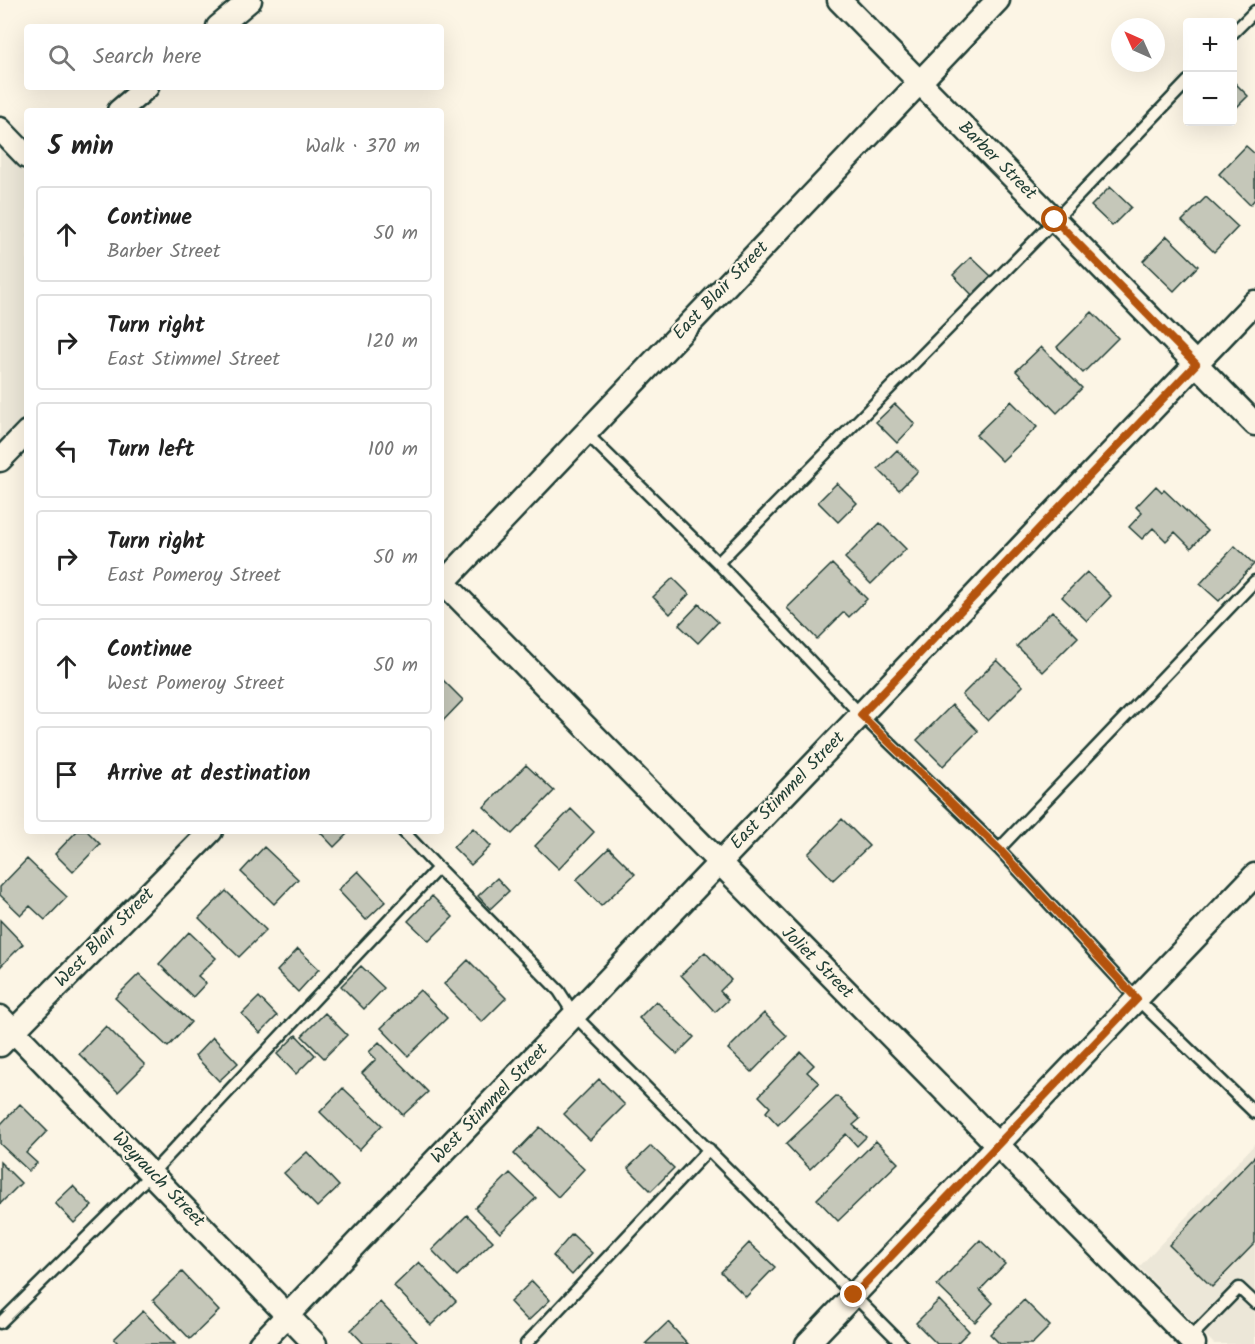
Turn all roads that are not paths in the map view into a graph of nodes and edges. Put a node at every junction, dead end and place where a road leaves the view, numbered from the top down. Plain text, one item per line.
1 (250, 0) edge
2 (839, 0) edge
3 (998, 0) edge
4 (1255, 11) edge
5 (222, 24) edge
6 (1237, 30) edge
7 (920, 82) junction
8 (1183, 86) edge
9 (143, 90) edge
10 (122, 108) edge
11 (0, 129) edge
12 (24, 154) edge
13 (1055, 220) junction
14 (1255, 302) edge
15 (1196, 364) junction
16 (1255, 424) edge
17 (586, 433) junction
18 (24, 435) edge
19 (0, 460) edge
20 (718, 564) junction
21 (444, 580) edge
22 (1255, 581) edge
23 (444, 584) edge
24 (861, 715) junction
25 (208, 834) edge
26 (406, 834) edge
27 (999, 849) junction
28 (719, 864) junction
29 (438, 868) junction
30 (1255, 875) edge
31 (1137, 999) junction
32 (575, 1016) junction
33 (5, 1031) edge
34 (1255, 1113) edge
35 (998, 1145) junction
36 (709, 1149) junction
37 (151, 1174) junction
38 (854, 1295) junction
39 (1255, 1303) edge
40 (288, 1316) junction
41 (0, 1323) edge
42 (1191, 1342) edge
43 (260, 1344) edge
44 (315, 1344) edge
45 (526, 1344) edge
46 (807, 1344) edge
47 (902, 1344) edge

1 - 5 street
2 - 7 street, Barber Street
3 - 7 street, East Blair Street
4 - 6 lane
7 - 13 street, Barber Street
7 - 17 street, East Blair Street
8 - 13 lane
9 - 10 street
11 - 12 street
13 - 15 street, Barber Street
13 - 20 lane
14 - 15 street, East Stimmel Street
15 - 16 street, Barber Street
15 - 24 street, East Stimmel Street
17 - 20 lane
17 - 21 street, East Blair Street
18 - 19 street
20 - 24 lane
22 - 27 lane
23 - 28 street, Joliet Street
24 - 27 lane
24 - 28 street, East Stimmel Street
25 - 33 street, West Blair Street
26 - 29 lane
27 - 31 lane
28 - 32 street, West Stimmel Street
28 - 35 street, Joliet Street
29 - 32 lane
29 - 37 lane
30 - 31 street
31 - 34 lane
31 - 35 street
32 - 36 lane
32 - 40 street, West Stimmel Street
33 - 37 street, Weyrauch Street
35 - 38 street
35 - 42 street, Joliet Street
36 - 38 lane
36 - 45 lane
37 - 40 street, Weyrauch Street
37 - 41 lane
38 - 46 street
38 - 47 lane
39 - 42 lane
40 - 43 street, West Stimmel Street
40 - 44 street, Weyrauch Street

